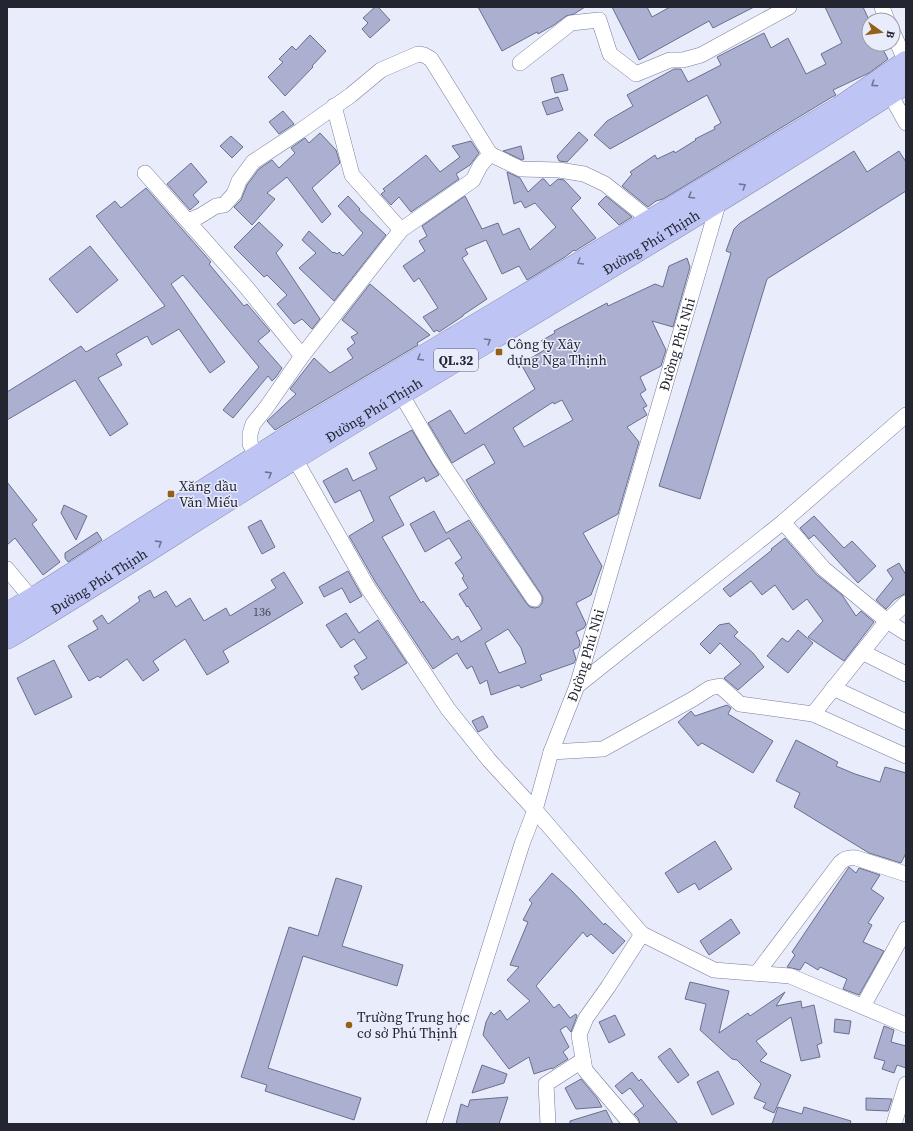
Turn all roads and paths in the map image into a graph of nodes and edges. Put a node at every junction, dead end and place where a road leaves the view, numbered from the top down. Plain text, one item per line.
1 (789, 7) edge
2 (901, 51) edge
3 (906, 62) edge
4 (520, 63) dead end
5 (898, 88) edge
6 (334, 106) junction
7 (906, 123) edge
8 (490, 154) junction
9 (145, 173) dead end
10 (714, 193) junction
11 (650, 220) junction
12 (188, 221) junction
13 (401, 230) junction
14 (302, 356) junction
15 (401, 394) junction
16 (906, 415) edge
17 (258, 456) junction
18 (295, 458) junction
19 (783, 522) junction
20 (7, 569) edge
21 (32, 599) junction
22 (534, 599) dead end
23 (906, 603) edge
24 (7, 614) edge
25 (887, 622) junction
26 (906, 633) edge
27 (7, 638) edge
28 (862, 652) junction
29 (906, 674) edge
30 (577, 686) junction
31 (833, 688) junction
32 (813, 714) junction
33 (906, 722) edge
34 (551, 752) junction
35 (906, 756) edge
36 (535, 810) junction
37 (906, 874) edge
38 (906, 929) edge
39 (642, 934) junction
40 (757, 973) junction
41 (863, 1006) junction
42 (904, 1019) edge
43 (583, 1060) junction
44 (906, 1084) edge
45 (436, 1123) edge
46 (548, 1124) edge
47 (631, 1124) edge
48 (894, 1124) edge

1 - 4 street
2 - 3 street
3 -> 10 highway, Đường Phú Thịnh / QL.32
5 - 7 street
10 -> 5 highway, Đường Phú Thịnh / QL.32
6 - 8 street
6 - 12 street
6 - 13 street
8 - 11 street
8 - 13 street
9 - 12 street
10 -> 11 highway, Đường Phú Thịnh / QL.32
15 -> 10 highway, Đường Phú Thịnh / QL.32
10 - 30 street, Đường Phú Nhi
11 -> 17 highway, Đường Phú Thịnh / QL.32
12 - 14 street
13 - 14 street
14 - 17 street
15 - 18 highway, Đường Phú Thịnh / QL.32
15 - 22 street
16 - 19 street
17 - 21 highway, Đường Phú Thịnh / QL.32
27 -> 18 highway, Đường Phú Thịnh / QL.32
18 - 36 street
19 - 25 street
19 - 30 street
20 - 21 street
21 - 24 highway, Đường Phú Thịnh / QL.32
23 - 25 street
25 - 26 street
25 - 28 street
28 - 29 street
28 - 31 street
30 - 34 street, Đường Phú Nhi
31 - 32 street
31 - 33 street
32 - 34 street
32 - 35 street
34 - 36 street, Đường Phú Nhi
36 - 39 street
36 - 45 street, Đường Phú Nhi
37 - 40 street
38 - 41 street
39 - 40 street
39 - 43 street
40 - 41 street
41 - 42 street
43 - 46 street
43 - 47 street
44 - 48 street

